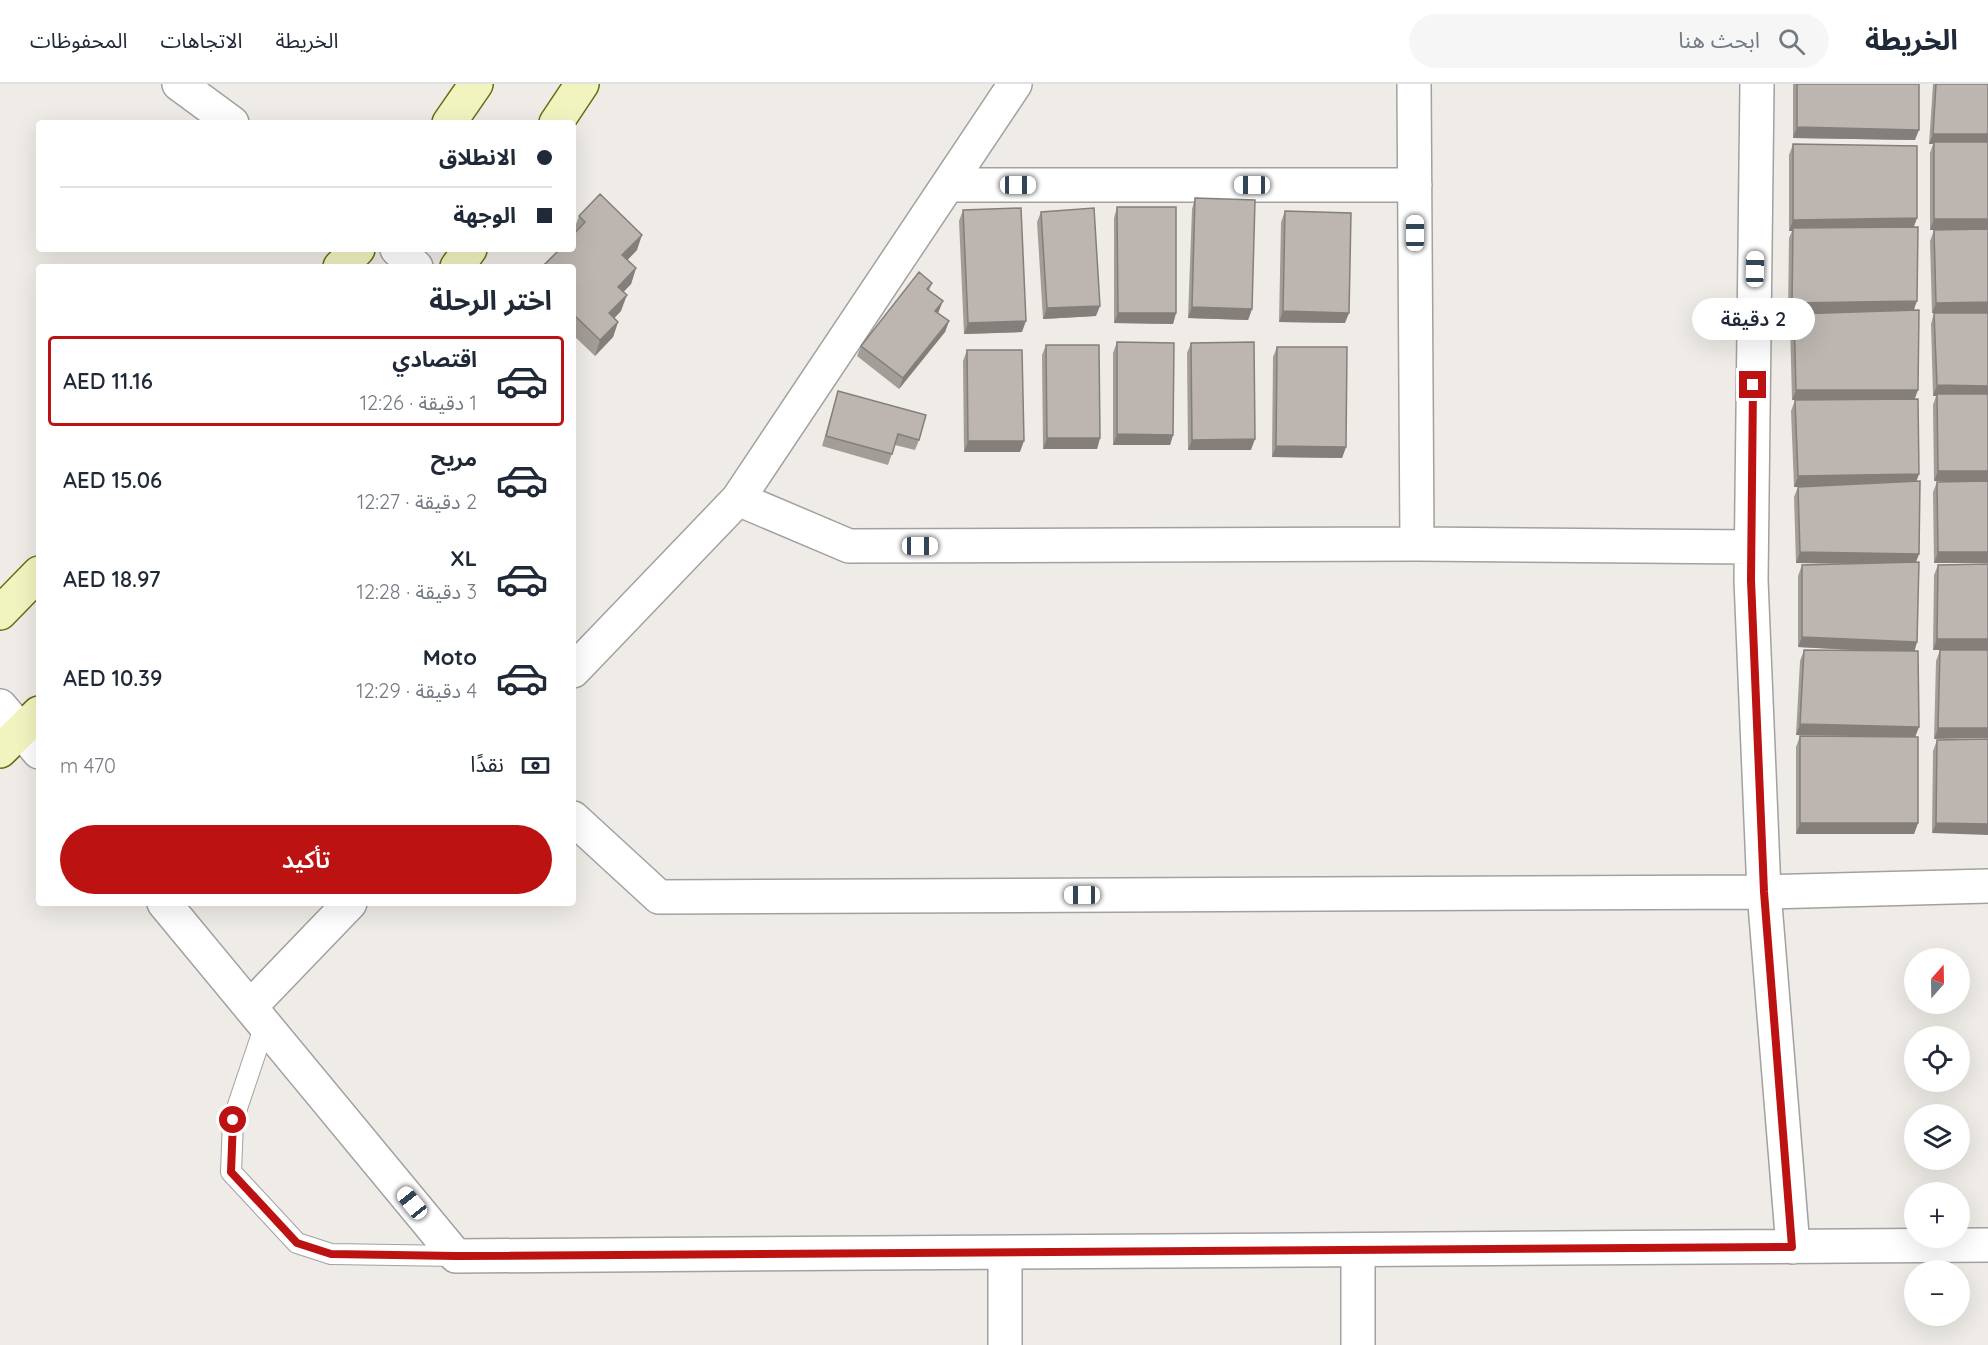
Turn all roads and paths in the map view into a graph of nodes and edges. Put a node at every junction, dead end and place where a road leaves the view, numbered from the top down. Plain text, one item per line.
1 (179, 84) edge
2 (476, 84) edge
3 (582, 84) edge
4 (1016, 84) edge
5 (1414, 84) edge
6 (1757, 84) edge
7 (228, 120) edge
8 (451, 120) edge
9 (558, 120) edge
10 (948, 185) junction
11 (1415, 185) junction
12 (355, 252) edge
13 (400, 252) edge
14 (343, 264) edge
15 (413, 264) edge
16 (738, 499) junction
17 (1417, 544) junction
18 (1751, 547) junction
19 (36, 576) edge
20 (0, 613) edge
21 (576, 668) edge
22 (0, 706) edge
23 (25, 737) edge
24 (576, 821) edge
25 (1988, 886) edge
26 (1764, 892) junction
27 (166, 906) edge
28 (348, 906) edge
29 (257, 1016) junction
30 (1988, 1245) edge
31 (1792, 1247) junction
32 (1358, 1250) junction
33 (1005, 1253) junction
34 (456, 1256) junction
35 (1005, 1345) edge
36 (1358, 1345) edge

1 - 7 street
2 - 8 main road
3 - 9 main road
4 - 10 street
5 - 11 street
6 - 18 street
10 - 11 street
10 - 16 street
11 - 17 street
12 - 14 main road
13 - 15 street
16 - 17 street
16 - 21 street
17 - 18 street
18 - 26 street
19 - 20 main road
22 - 23 street
24 - 26 street
25 - 26 street
26 - 31 street
27 - 29 street
28 - 29 street
29 - 34 street
29 - 34 lane
30 - 31 street
31 - 32 street
32 - 33 street
32 - 36 street
33 - 34 street
33 - 35 street

